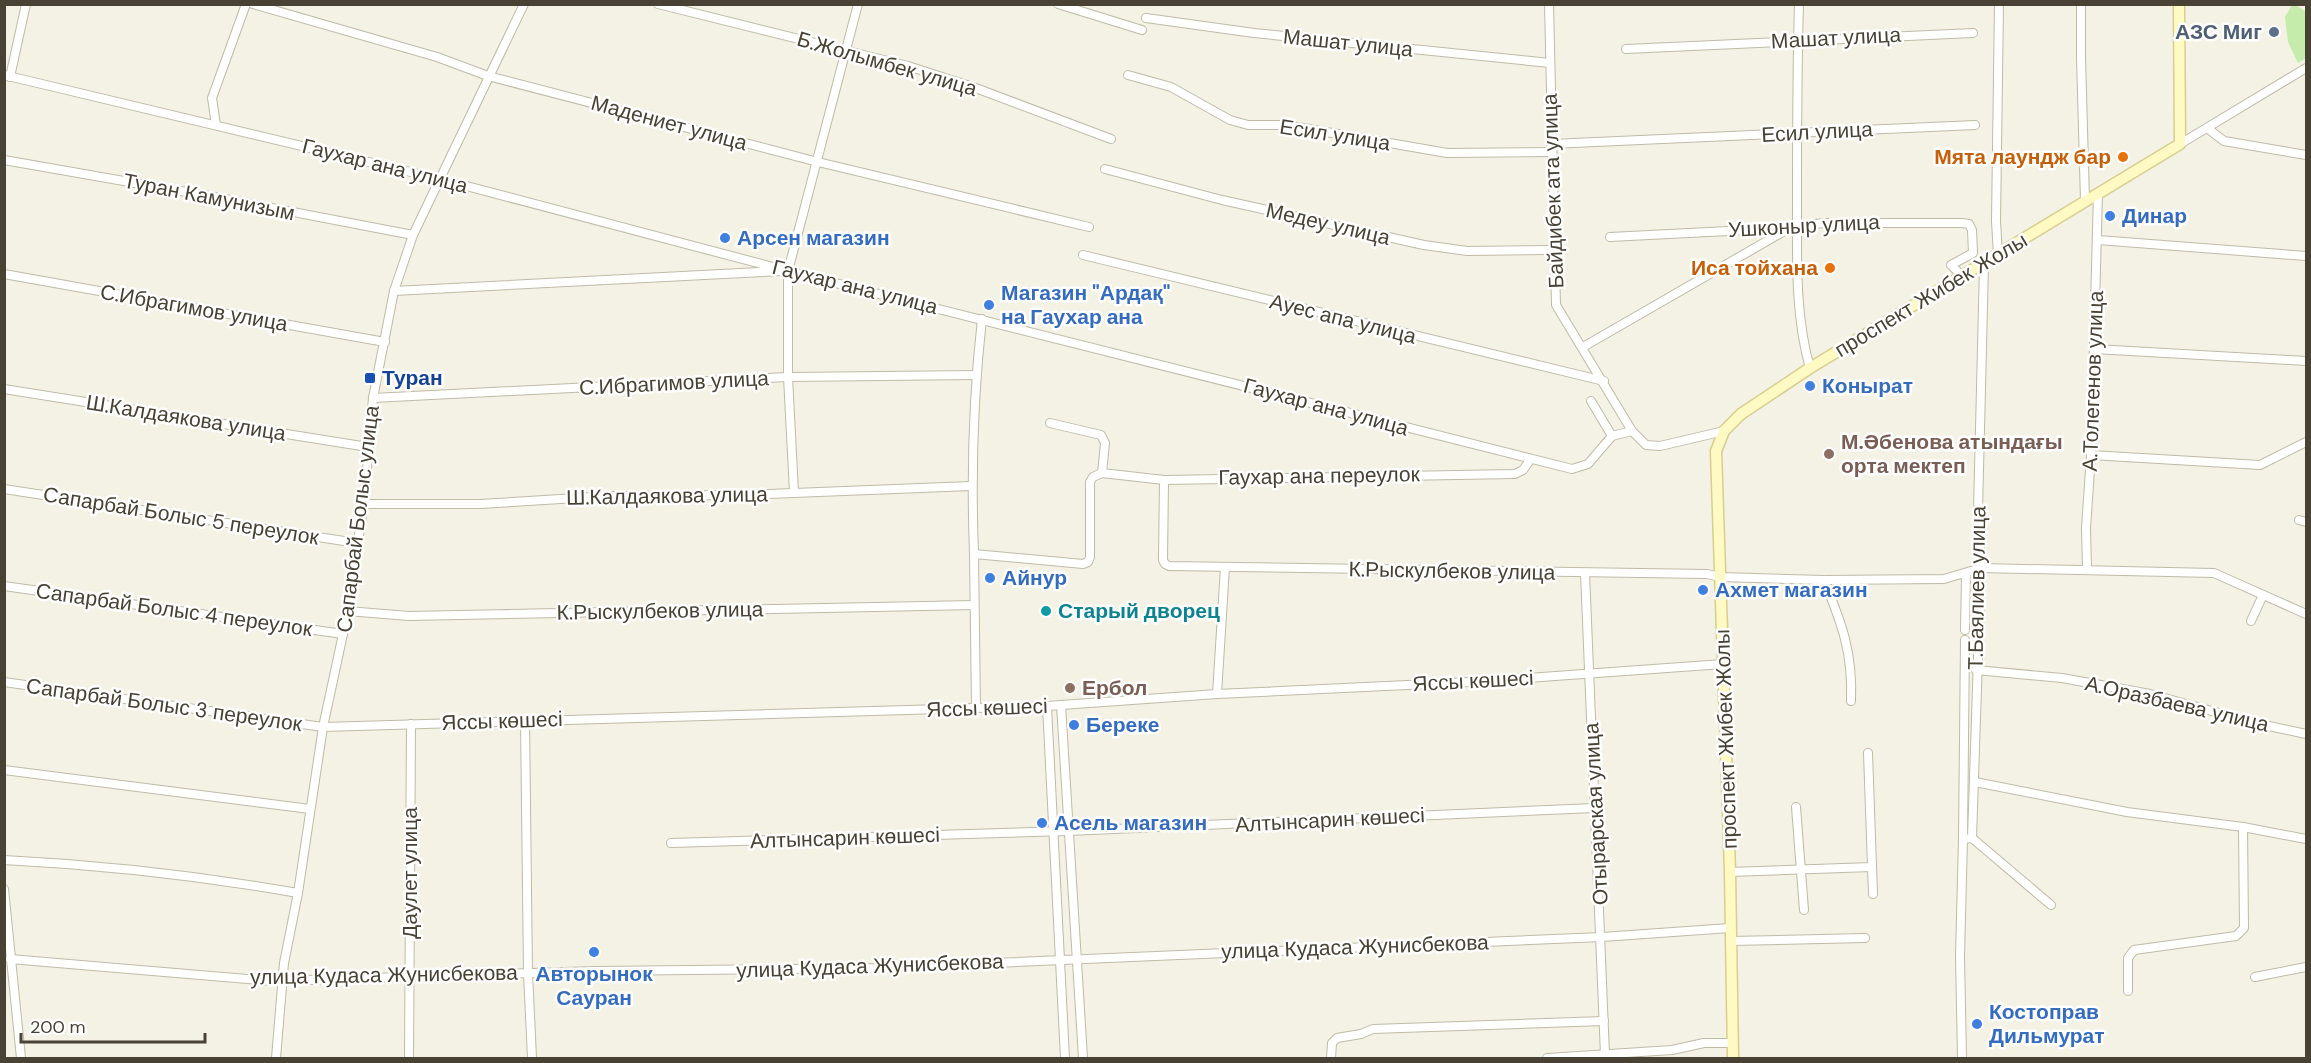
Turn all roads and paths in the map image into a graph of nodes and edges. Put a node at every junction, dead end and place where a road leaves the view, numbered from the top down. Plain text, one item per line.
1 (26, 4) edge
2 (246, 4) edge
3 (253, 4) edge
4 (524, 4) edge
5 (658, 4) edge
6 (858, 4) edge
7 (1058, 4) edge
8 (1549, 4) edge
9 (1799, 4) edge
10 (1999, 4) edge
11 (2081, 4) edge
12 (2179, 4) edge
13 (1146, 18) dead end
14 (1143, 30) dead end
15 (1973, 33) dead end
16 (1798, 41) junction
17 (1626, 49) dead end
18 (846, 51) junction
19 (1550, 63) junction
20 (2307, 68) edge
21 (1128, 75) dead end
22 (7, 76) edge
23 (488, 76) junction
24 (216, 125) junction
25 (1975, 125) dead end
26 (2207, 128) junction
27 (1797, 134) junction
28 (1111, 139) dead end
29 (2180, 144) junction
30 (1551, 148) junction
31 (2307, 155) edge
32 (4, 160) edge
33 (818, 162) junction
34 (1105, 169) dead end
35 (440, 179) junction
36 (2098, 193) junction
37 (2085, 201) junction
38 (1797, 224) junction
39 (1089, 227) dead end
40 (413, 235) junction
41 (1610, 237) dead end
42 (2098, 240) junction
43 (1555, 250) junction
44 (1083, 255) dead end
45 (1998, 255) junction
46 (2307, 256) edge
47 (1984, 265) junction
48 (788, 271) junction
49 (4, 274) edge
50 (1963, 277) junction
51 (394, 291) junction
52 (982, 319) junction
53 (384, 342) junction
54 (1582, 347) junction
55 (2094, 349) junction
56 (2307, 361) edge
57 (1810, 368) junction
58 (976, 375) junction
59 (788, 377) junction
60 (1604, 381) junction
61 (4, 389) edge
62 (374, 398) junction
63 (1591, 401) dead end
64 (1050, 423) dead end
65 (1632, 431) junction
66 (1724, 431) junction
67 (1612, 436) junction
68 (2307, 442) edge
69 (368, 447) junction
70 (2091, 455) junction
71 (1530, 460) junction
72 (1102, 473) junction
73 (1164, 480) junction
74 (971, 486) junction
75 (4, 489) edge
76 (794, 492) junction
77 (364, 504) junction
78 (357, 543) junction
79 (974, 554) junction
80 (1225, 567) junction
81 (1981, 568) junction
82 (2087, 569) junction
83 (1586, 573) junction
84 (1966, 574) junction
85 (1720, 577) junction
86 (1824, 580) junction
87 (4, 586) edge
88 (2263, 595) junction
89 (974, 605) junction
90 (347, 611) junction
91 (2307, 614) edge
92 (2251, 621) dead end
93 (1965, 630) dead end
94 (343, 634) junction
95 (1965, 640) dead end
96 (1723, 664) junction
97 (1976, 670) junction
98 (1590, 674) junction
99 (4, 682) edge
100 (1217, 694) junction
101 (1851, 701) dead end
102 (1061, 705) junction
103 (1047, 706) junction
104 (976, 708) junction
105 (525, 720) junction
106 (411, 724) junction
107 (323, 727) junction
108 (2307, 734) edge
109 (1868, 753) dead end
110 (4, 770) edge
111 (1975, 782) junction
112 (1796, 807) dead end
113 (1594, 808) junction
114 (310, 809) junction
115 (2243, 827) junction
116 (1054, 831) junction
117 (1069, 831) junction
118 (1972, 838) junction
119 (2307, 838) edge
120 (1963, 839) junction
121 (671, 843) dead end
122 (4, 860) edge
123 (1872, 867) junction
124 (1801, 870) junction
125 (1730, 872) junction
126 (5, 892) edge
127 (298, 893) junction
128 (1873, 894) dead end
129 (2051, 905) dead end
130 (1804, 910) dead end
131 (1730, 928) junction
132 (1602, 937) junction
133 (1865, 938) dead end
134 (1730, 941) junction
135 (10, 959) junction
136 (1077, 959) junction
137 (1060, 960) junction
138 (2307, 967) edge
139 (528, 973) junction
140 (410, 977) junction
141 (2255, 977) dead end
142 (282, 980) junction
143 (9, 991) edge
144 (2128, 992) dead end
145 (1604, 1021) junction
146 (1732, 1043) junction
147 (1605, 1055) junction
148 (21, 1059) edge
149 (276, 1059) edge
150 (409, 1059) edge
151 (532, 1059) edge
152 (1065, 1059) edge
153 (1083, 1059) edge
154 (1331, 1059) edge
155 (1547, 1059) edge
156 (1733, 1059) edge
157 (1962, 1059) edge

1 - 22 street
2 - 24 street
3 - 23 street, Мадениет улица
4 - 23 street, Сапарбай Болыс улица
5 - 18 street, Б.Жолымбек улица
6 - 18 street
7 - 14 street
8 - 19 street, Байдибек ата улица
9 - 16 street
10 - 45 street
11 - 37 street
12 - 29 main road
13 - 19 street, Машат улица
15 - 16 street, Машат улица
16 - 17 street, Машат улица
16 - 27 street
18 - 28 street, Б.Жолымбек улица
18 - 33 street
19 - 30 street, Байдибек ата улица
20 - 26 street, проспект Жибек Жолы
21 - 30 street, Есил улица
22 - 24 street, Гаухар ана улица
23 - 33 street, Мадениет улица
23 - 35 street, Сапарбай Болыс улица
24 - 35 street, Гаухар ана улица
25 - 27 street, Есил улица
26 - 29 street, проспект Жибек Жолы
26 - 31 street
27 - 30 street, Есил улица
27 - 38 street
29 - 36 main road, проспект Жибек Жолы
30 - 43 street, Байдибек ата улица
32 - 40 street, Туран Камунизым
33 - 39 street, Мадениет улица
33 - 48 street
34 - 43 street, Медеу улица
35 - 40 street, Сапарбай Болыс улица
35 - 48 street, Гаухар ана улица
36 - 37 main road, проспект Жибек Жолы
36 - 42 street, А.Толегенов улица
37 - 45 main road, проспект Жибек Жолы
38 - 41 street, Ушконыр улица
38 - 50 street, Ушконыр улица
38 - 54 street
38 - 57 street
40 - 51 street, Сапарбай Болыс улица
42 - 46 street
42 - 55 street, А.Толегенов улица
43 - 54 street, Байдибек ата улица
44 - 60 street, Ауес апа улица
45 - 47 main road, проспект Жибек Жолы
47 - 50 main road, проспект Жибек Жолы
47 - 81 street, Т.Баялиев улица
48 - 51 street
48 - 52 street, Гаухар ана улица
48 - 59 street
49 - 53 street, С.Ибрагимов улица
50 - 57 main road, проспект Жибек Жолы
51 - 53 street, Сапарбай Болыс улица
52 - 58 street
52 - 71 street, Гаухар ана улица
53 - 62 street, Сапарбай Болыс улица
54 - 60 street, Байдибек ата улица
55 - 56 street
55 - 70 street, А.Толегенов улица
57 - 66 main road, проспект Жибек Жолы
58 - 59 street, С.Ибрагимов улица
58 - 74 street
59 - 62 street, С.Ибрагимов улица
59 - 76 street
60 - 65 street, Байдибек ата улица
61 - 69 street, Ш.Калдаякова улица
62 - 69 street, Сапарбай Болыс улица
63 - 67 street
64 - 72 street
65 - 66 street, Байдибек ата улица
65 - 67 street
66 - 85 main road, проспект Жибек Жолы
67 - 71 street, Гаухар ана улица
68 - 70 street
69 - 77 street, Сапарбай Болыс улица
70 - 82 street, А.Толегенов улица
71 - 73 street, Гаухар ана переулок
72 - 73 street, Гаухар ана переулок
72 - 79 street
73 - 80 street, К.Рыскулбеков улица
74 - 76 street, Ш.Калдаякова улица
74 - 79 street
75 - 78 street, Сапарбай Болыс 5 переулок
76 - 77 street, Ш.Калдаякова улица
77 - 78 street, Сапарбай Болыс улица
78 - 90 street, Сапарбай Болыс улица
79 - 89 street
80 - 83 street, К.Рыскулбеков улица
80 - 100 street
81 - 82 street, К.Рыскулбеков улица
81 - 84 street, К.Рыскулбеков улица
81 - 97 street, Т.Баялиев улица
82 - 88 street, К.Рыскулбеков улица
83 - 85 street, К.Рыскулбеков улица
83 - 98 street, Отырарская улица
84 - 86 street, К.Рыскулбеков улица
84 - 93 street, Т.Баялиев улица
85 - 86 street, К.Рыскулбеков улица
85 - 96 main road, проспект Жибек Жолы
86 - 101 street
87 - 94 street, Сапарбай Болыс 4 переулок
88 - 91 street, К.Рыскулбеков улица
88 - 92 street
89 - 90 street, К.Рыскулбеков улица
89 - 104 street
90 - 94 street, Сапарбай Болыс улица
94 - 107 street, Сапарбай Болыс улица
95 - 120 street, Т.Баялиев улица
96 - 98 street, Яссы көшесі
96 - 125 main road, проспект Жибек Жолы
97 - 108 street, А.Оразбаева улица
97 - 111 street, Т.Баялиев улица
98 - 100 street, Яссы көшесі
98 - 113 street, Отырарская улица
99 - 107 street, Сапарбай Болыс 3 переулок
100 - 102 street, Яссы көшесі
102 - 103 street, Яссы көшесі
102 - 117 street
103 - 104 street, Яссы көшесі
103 - 116 street
104 - 105 street, Яссы көшесі
105 - 106 street, Яссы көшесі
105 - 139 street
106 - 107 street, Яссы көшесі
106 - 140 street, Даулет улица
107 - 114 street, Сапарбай Болыс улица
109 - 123 street
110 - 114 street
111 - 115 street
111 - 118 street, Т.Баялиев улица
112 - 124 street
113 - 117 street, Алтынсарин көшесі
113 - 132 street, Отырарская улица
114 - 127 street, Сапарбай Болыс улица
115 - 119 street
115 - 144 street
116 - 117 street, Алтынсарин көшесі
116 - 121 street, Алтынсарин көшесі
116 - 137 street
117 - 136 street
118 - 120 street
118 - 129 street
120 - 157 street, Т.Баялиев улица
122 - 127 street
123 - 124 street, проспект Жибек Жолы
123 - 128 street
124 - 125 street, проспект Жибек Жолы
124 - 130 street
125 - 131 main road, проспект Жибек Жолы
126 - 135 street
127 - 142 street, Сапарбай Болыс улица
131 - 132 street, улица Кудаса Жунисбекова
131 - 134 main road, проспект Жибек Жолы
132 - 136 street, улица Кудаса Жунисбекова
132 - 145 street, Отырарская улица
133 - 134 street
134 - 146 main road, проспект Жибек Жолы
135 - 142 street, улица Кудаса Жунисбекова
135 - 143 street
136 - 137 street, улица Кудаса Жунисбекова
136 - 153 street
137 - 139 street, улица Кудаса Жунисбекова
137 - 152 street
138 - 141 street
139 - 140 street, улица Кудаса Жунисбекова
139 - 151 street
140 - 142 street, улица Кудаса Жунисбекова
140 - 150 street, Даулет улица
142 - 149 street, Сапарбай Болыс улица
143 - 148 street
145 - 147 street, Отырарская улица
145 - 154 street
146 - 147 street
146 - 156 main road, проспект Жибек Жолы
147 - 155 street

